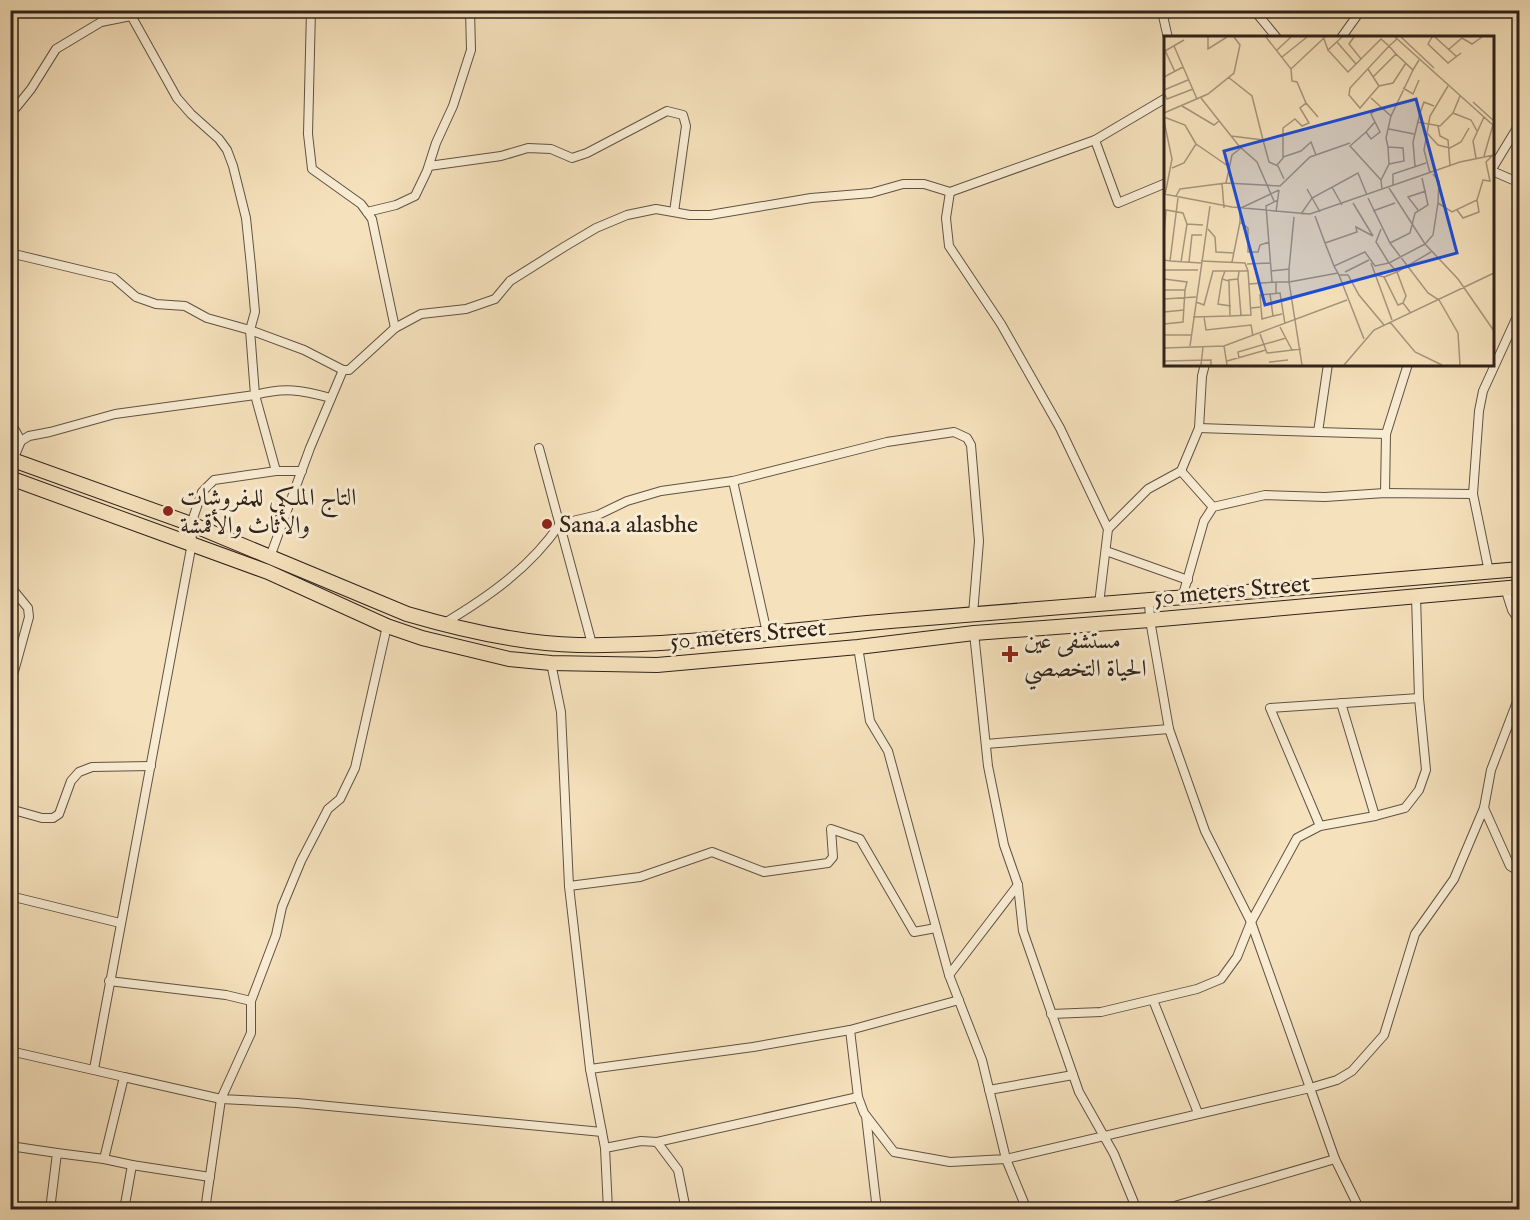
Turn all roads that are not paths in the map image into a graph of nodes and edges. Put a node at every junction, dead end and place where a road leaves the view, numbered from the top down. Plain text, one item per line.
1 (311, 10) edge
2 (470, 10) edge
3 (1175, 10) edge
4 (1254, 10) edge
5 (1361, 10) edge
6 (130, 13) edge
7 (1168, 36) edge
8 (1276, 36) edge
9 (1342, 36) edge
10 (1164, 99) edge
11 (10, 115) edge
12 (1520, 123) edge
13 (1095, 140) junction
14 (429, 166) junction
15 (1494, 167) edge
16 (1494, 171) edge
17 (1520, 183) edge
18 (1164, 184) edge
19 (950, 192) junction
20 (367, 212) junction
21 (674, 212) junction
22 (10, 253) edge
23 (1520, 310) edge
24 (395, 328) junction
25 (250, 330) junction
26 (1204, 366) edge
27 (1328, 366) edge
28 (1407, 366) edge
29 (343, 370) junction
30 (255, 395) junction
31 (331, 398) junction
32 (10, 410) edge
33 (1199, 428) junction
34 (1318, 432) junction
35 (1386, 434) junction
36 (21, 441) junction
37 (539, 448) dead end
38 (12, 459) edge
39 (30, 466) junction
40 (276, 471) junction
41 (302, 471) junction
42 (1181, 471) junction
43 (10, 478) edge
44 (733, 481) junction
45 (26, 484) junction
46 (1385, 493) junction
47 (1473, 494) junction
48 (1213, 507) junction
49 (191, 524) junction
50 (560, 524) junction
51 (1108, 529) junction
52 (192, 543) junction
53 (1106, 551) junction
54 (270, 556) junction
55 (1520, 569) edge
56 (1489, 572) junction
57 (1188, 580) junction
58 (10, 586) edge
59 (1520, 587) edge
60 (1505, 588) junction
61 (1416, 596) junction
62 (1182, 598) junction
63 (1149, 600) junction
64 (1099, 604) junction
65 (973, 614) junction
66 (898, 620) junction
67 (1150, 620) junction
68 (1520, 622) edge
69 (442, 625) junction
70 (387, 626) junction
71 (767, 633) junction
72 (974, 633) junction
73 (513, 639) junction
74 (902, 640) junction
75 (592, 644) junction
76 (858, 647) junction
77 (508, 659) junction
78 (551, 663) junction
79 (10, 686) edge
80 (1520, 694) edge
81 (1419, 698) junction
82 (1341, 703) junction
83 (1169, 729) junction
84 (986, 744) junction
85 (151, 766) junction
86 (1484, 808) junction
87 (10, 809) edge
88 (1375, 816) junction
89 (1320, 826) junction
90 (1520, 872) edge
91 (1018, 885) junction
92 (569, 886) junction
93 (10, 896) edge
94 (1251, 922) junction
95 (120, 923) junction
96 (936, 928) junction
97 (949, 975) junction
98 (109, 981) junction
99 (959, 1000) junction
100 (1154, 1000) junction
101 (251, 1001) junction
102 (1051, 1014) junction
103 (850, 1030) junction
104 (10, 1051) edge
105 (94, 1069) junction
106 (590, 1069) junction
107 (1073, 1075) junction
108 (124, 1077) junction
109 (1310, 1088) junction
110 (989, 1090) junction
111 (858, 1097) junction
112 (221, 1099) junction
113 (1198, 1113) junction
114 (866, 1116) junction
115 (602, 1132) junction
116 (1105, 1136) junction
117 (657, 1142) junction
118 (10, 1146) edge
119 (604, 1148) junction
120 (57, 1153) junction
121 (104, 1159) junction
122 (1006, 1159) junction
123 (1335, 1159) junction
124 (132, 1165) junction
125 (210, 1178) junction
126 (50, 1209) edge
127 (124, 1209) edge
128 (205, 1209) edge
129 (608, 1209) edge
130 (686, 1209) edge
131 (877, 1209) edge
132 (1027, 1209) edge
133 (1137, 1209) edge
134 (1161, 1209) edge
135 (1360, 1209) edge

1 - 20 street
2 - 14 street
3 - 7 street
4 - 8 street
5 - 9 street
6 - 11 street
6 - 25 street
10 - 13 street
12 - 15 street
13 - 18 street
13 - 19 street
14 - 20 street
14 - 21 street
16 - 17 street
19 - 21 street
19 - 51 street
20 - 24 street
21 - 24 street
22 - 25 street
23 - 47 street
24 - 29 street
25 - 29 street
25 - 30 street
26 - 33 street
27 - 34 street
28 - 35 street
29 - 31 street
30 - 31 street
30 - 36 street
30 - 40 street
31 - 41 street
32 - 36 street
33 - 34 street
33 - 42 street
34 - 35 street
35 - 46 street
36 - 38 street
37 - 50 street
38 - 39 main road, 50 meters Street
39 - 45 main road
39 - 49 main road, 50 meters Street
40 - 41 street
40 - 49 street
41 - 54 street
42 - 48 street
42 - 51 street
43 - 45 main road, 50 meters Street
44 - 50 street
44 - 65 street
44 - 71 street
45 - 52 main road, 50 meters Street
46 - 47 street
46 - 48 street
47 - 56 street
48 - 57 street
49 - 52 street
49 - 54 main road, 50 meters Street
50 - 69 street
50 - 75 street
51 - 53 street
52 - 70 main road, 50 meters Street
52 - 85 street
53 - 57 street
53 - 64 street
54 - 69 main road, 50 meters Street
55 - 56 main road, 50 meters Street
56 - 62 main road, 50 meters Street
57 - 62 street
58 - 79 street
59 - 60 main road, 50 meters Street
60 - 61 main road, 50 meters Street
60 - 68 street
61 - 67 main road, 50 meters Street
61 - 81 street
62 - 63 main road, 50 meters Street
63 - 64 main road, 50 meters Street
63 - 67 street
64 - 65 main road, 50 meters Street
65 - 66 main road, 50 meters Street
66 - 71 main road, 50 meters Street
66 - 74 main road
67 - 72 main road, 50 meters Street
67 - 83 street
69 - 73 main road, 50 meters Street
70 - 77 main road, 50 meters Street
70 - 101 street
71 - 75 main road, 50 meters Street
72 - 74 main road, 50 meters Street
72 - 84 street
73 - 75 main road, 50 meters Street
73 - 77 main road
74 - 76 main road, 50 meters Street
76 - 78 main road, 50 meters Street
76 - 96 street
77 - 78 main road, 50 meters Street
78 - 92 street
80 - 86 street
81 - 82 street
81 - 88 street
82 - 88 street
82 - 89 street
83 - 84 street
83 - 94 street
84 - 91 street
85 - 87 street
85 - 95 street
86 - 90 street
86 - 109 street
88 - 89 street
89 - 94 street
91 - 97 street
91 - 102 street
92 - 96 street
92 - 106 street
93 - 95 street
94 - 100 street
94 - 109 street
95 - 98 street
96 - 97 street
97 - 99 street
98 - 101 street
98 - 105 street
99 - 103 street
99 - 110 street
100 - 102 street
100 - 113 street
101 - 112 street
102 - 107 street
103 - 106 street
103 - 111 street
104 - 105 street
105 - 108 street
106 - 115 street
107 - 110 street
107 - 116 street
108 - 112 street
108 - 121 street
109 - 113 street
109 - 123 street
110 - 122 street
111 - 114 street
111 - 117 street
112 - 115 street
112 - 125 street
113 - 116 street
114 - 122 street
114 - 131 street
115 - 119 street
116 - 122 street
116 - 133 street
117 - 119 street
117 - 130 street
118 - 120 street
119 - 129 street
120 - 121 street
120 - 126 street
121 - 124 street
122 - 132 street
123 - 134 street
123 - 135 street
124 - 125 street
124 - 127 street
125 - 128 street

